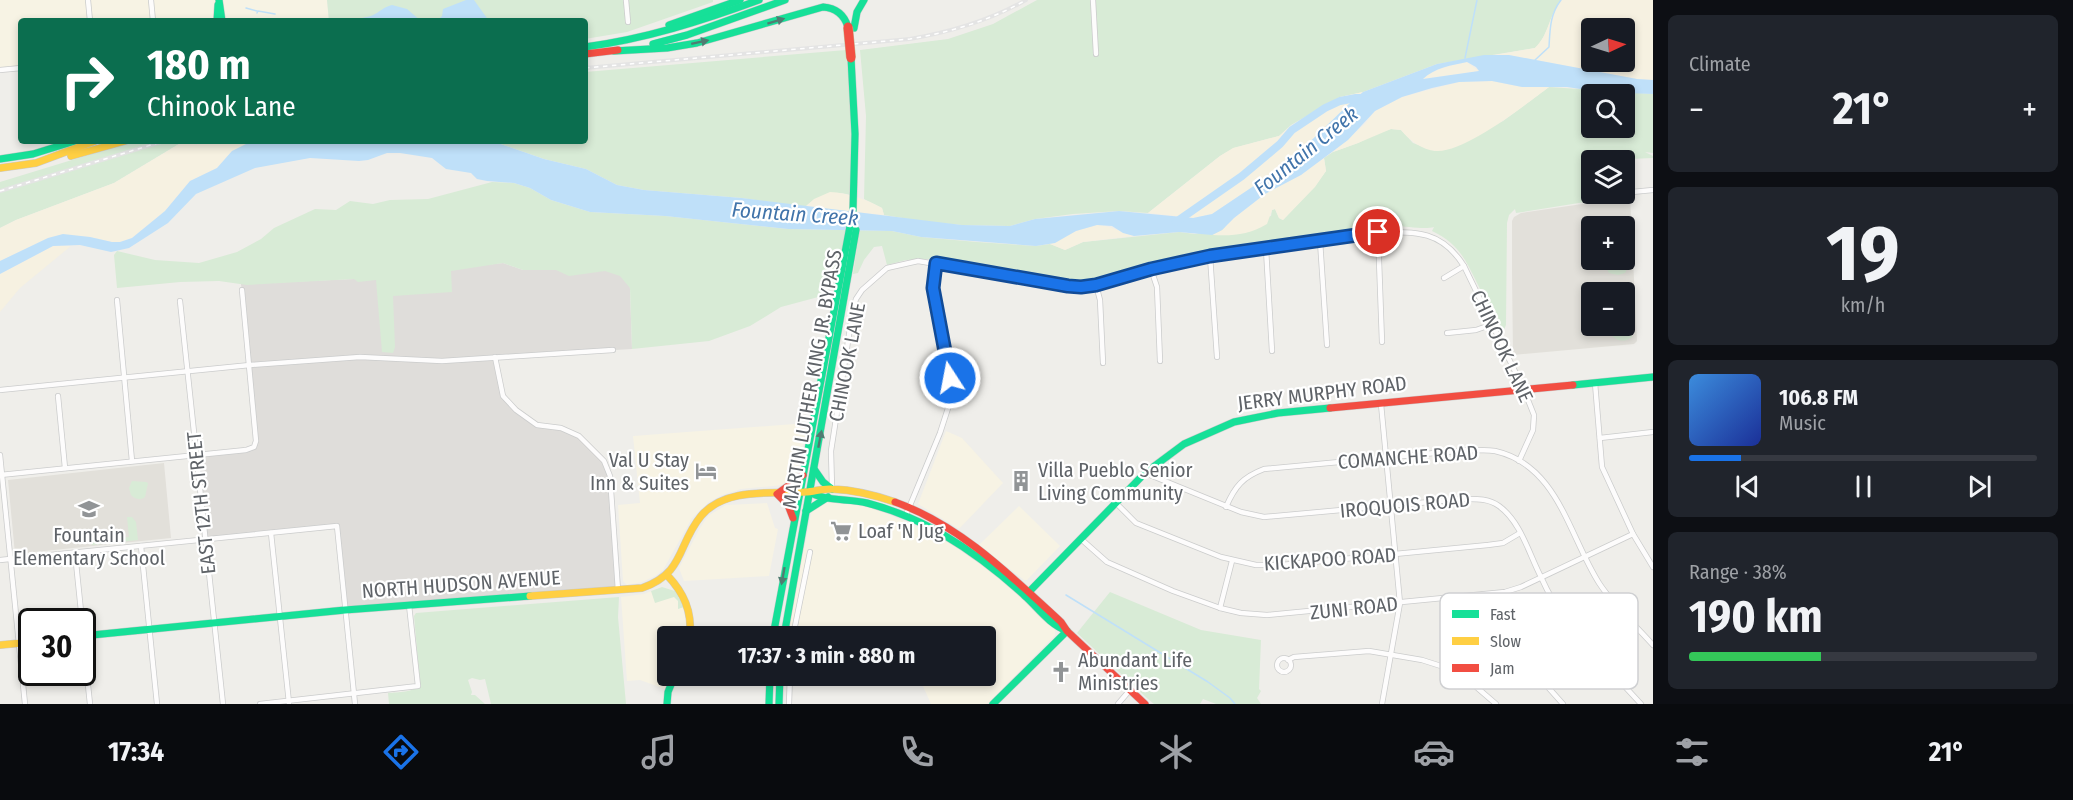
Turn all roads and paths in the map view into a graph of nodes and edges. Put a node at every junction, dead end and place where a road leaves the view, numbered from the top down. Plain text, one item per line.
1 (88, 0) edge
2 (151, 0) edge
3 (219, 0) edge
4 (626, 0) edge
5 (740, 0) edge
6 (759, 0) edge
7 (784, 0) edge
8 (864, 0) edge
9 (1093, 0) edge
10 (90, 18) edge
11 (153, 18) edge
12 (217, 18) edge
13 (222, 18) edge
14 (628, 22) dead end
15 (852, 25) junction
16 (620, 42) junction
17 (588, 47) edge
18 (614, 51) junction
19 (588, 54) edge
20 (1096, 54) dead end
21 (18, 68) edge
22 (0, 70) edge
23 (52, 144) edge
24 (64, 144) edge
25 (87, 144) edge
26 (116, 144) edge
27 (22, 156) junction
28 (0, 159) edge
29 (36, 163) junction
30 (0, 168) edge
31 (1653, 190) edge
32 (1635, 192) edge
33 (1378, 232) junction
34 (852, 241) junction
35 (1320, 241) junction
36 (1266, 249) junction
37 (1210, 256) junction
38 (936, 263) junction
39 (1464, 266) junction
40 (1151, 269) junction
41 (1444, 278) dead end
42 (1096, 285) junction
43 (242, 290) dead end
44 (117, 300) dead end
45 (180, 301) dead end
46 (1493, 324) junction
47 (1447, 333) dead end
48 (1382, 342) dead end
49 (1327, 345) dead end
50 (613, 350) dead end
51 (1272, 351) dead end
52 (495, 357) junction
53 (1217, 357) dead end
54 (1160, 361) dead end
55 (1103, 363) dead end
56 (250, 365) junction
57 (188, 372) junction
58 (1653, 377) edge
59 (124, 378) junction
60 (1595, 383) junction
61 (0, 390) edge
62 (1524, 390) junction
63 (58, 396) dead end
64 (1381, 404) junction
65 (1653, 432) edge
66 (1600, 438) junction
67 (0, 455) edge
68 (196, 455) junction
69 (1386, 457) junction
70 (132, 461) junction
71 (1519, 461) junction
72 (65, 468) junction
73 (814, 469) junction
74 (1145, 473) junction
75 (1, 475) edge
76 (803, 475) junction
77 (804, 492) junction
78 (830, 493) junction
79 (777, 494) junction
80 (1116, 503) junction
81 (1391, 506) junction
82 (1226, 507) junction
83 (806, 511) junction
84 (908, 511) junction
85 (794, 520) junction
86 (271, 533) junction
87 (1520, 533) junction
88 (1633, 534) junction
89 (206, 539) junction
90 (1080, 539) junction
91 (141, 546) junction
92 (810, 552) dead end
93 (75, 553) junction
94 (1396, 554) junction
95 (1586, 557) junction
96 (10, 559) junction
97 (0, 560) edge
98 (1232, 561) junction
99 (1653, 567) edge
100 (667, 575) junction
101 (1541, 578) junction
102 (618, 591) junction
103 (1496, 593) edge
104 (1549, 593) edge
105 (1606, 593) edge
106 (1027, 594) junction
107 (1440, 599) edge
108 (1400, 603) junction
109 (408, 605) junction
110 (81, 608) edge
111 (1220, 608) junction
112 (345, 610) junction
113 (280, 616) junction
114 (214, 623) junction
115 (690, 626) edge
116 (775, 626) edge
117 (786, 626) edge
118 (796, 626) edge
119 (1638, 628) edge
120 (149, 630) junction
121 (1066, 631) junction
122 (96, 635) edge
123 (18, 643) joint
124 (0, 645) edge
125 (1653, 645) edge
126 (1392, 655) junction
127 (1288, 660) dead end
128 (1440, 666) edge
129 (23, 686) edge
130 (88, 686) edge
131 (670, 686) edge
132 (770, 686) edge
133 (780, 686) edge
134 (790, 686) edge
135 (1480, 689) edge
136 (1550, 689) edge
137 (1627, 689) edge
138 (1129, 691) junction
139 (354, 694) junction
140 (288, 702) edge
141 (25, 704) edge
142 (90, 704) edge
143 (157, 704) edge
144 (223, 704) edge
145 (260, 704) edge
146 (355, 704) edge
147 (667, 704) edge
148 (769, 704) edge
149 (779, 704) edge
150 (789, 704) edge
151 (993, 704) edge
152 (1118, 704) edge
153 (1145, 704) edge
154 (1383, 704) edge
155 (1496, 704) edge
156 (1563, 704) edge
157 (1641, 704) edge

1 - 10 street
2 - 11 street
3 - 12 main road
3 - 13 main road
4 - 14 street
5 - 16 main road
6 - 16 main road
7 - 18 main road
8 - 15 main road
9 - 20 street
18 -> 15 main road
15 - 34 main road, MARTIN LUTHER KING JR. BYPASS, bridge
16 - 17 main road
18 - 19 main road
21 - 22 street
23 - 27 main road
24 - 27 main road
25 - 29 main road
26 - 29 main road
27 - 28 main road
29 - 30 main road
31 - 32 street
33 - 35 street, CHINOOK LANE
33 - 39 street, CHINOOK LANE
33 - 48 street
73 -> 34 main road, MARTIN LUTHER KING JR. BYPASS
34 - 76 main road, MARTIN LUTHER KING JR. BYPASS
35 - 36 street, CHINOOK LANE
35 - 49 street
36 - 37 street, CHINOOK LANE
36 - 51 street
37 - 40 street, CHINOOK LANE
37 - 53 street
38 - 42 street, CHINOOK LANE
38 - 78 street, CHINOOK LANE
38 - 84 street
39 - 41 street, CHINOOK LANE
39 - 46 street, CHINOOK LANE
40 - 42 street, CHINOOK LANE
40 - 54 street
42 - 55 street
43 - 56 street
44 - 59 street
45 - 57 street, EAST 12TH STREET
46 - 47 street
46 - 62 street, CHINOOK LANE
50 - 52 street
52 - 56 street
52 - 102 street
56 - 57 street
56 - 68 street
57 - 59 street
57 - 68 street, EAST 12TH STREET
58 - 60 main road, JERRY MURPHY ROAD
59 - 61 street
59 - 70 street
60 - 62 main road, JERRY MURPHY ROAD
60 - 66 street
62 - 64 main road, JERRY MURPHY ROAD
62 - 71 street, CHINOOK LANE
63 - 72 street
64 - 69 street
64 - 74 main road, JERRY MURPHY ROAD
65 - 66 street
66 - 88 street
67 - 75 street
68 - 70 street
68 - 89 street, EAST 12TH STREET
69 - 71 street, COMANCHE ROAD
69 - 81 street
69 - 82 street, COMANCHE ROAD
70 - 72 street
71 - 95 street, COMANCHE ROAD
72 - 75 street
73 - 77 main road, MARTIN LUTHER KING JR. BYPASS
73 - 78 main road
74 - 80 main road, JERRY MURPHY ROAD
74 - 82 street, IROQUOIS ROAD
75 - 96 street
76 - 77 main road, MARTIN LUTHER KING JR. BYPASS
76 - 79 main road
77 - 78 main road
77 - 79 main road
77 - 83 main road, MARTIN LUTHER KING JR. BYPASS
77 - 85 main road, MARTIN LUTHER KING JR. BYPASS
78 - 83 main road
78 - 84 main road
79 - 85 main road
79 - 100 main road
80 - 90 main road, JERRY MURPHY ROAD
80 - 98 street, KICKAPOO ROAD
81 - 82 street, IROQUOIS ROAD
81 - 87 street, IROQUOIS ROAD
81 - 94 street
83 - 117 main road, MARTIN LUTHER KING JR. BYPASS
84 - 106 main road
85 -> 116 main road, MARTIN LUTHER KING JR. BYPASS
86 - 89 street
86 - 112 street
86 - 113 street
87 - 94 street, KICKAPOO ROAD
87 - 101 street, IROQUOIS ROAD
88 - 95 street, ZUNI ROAD
88 - 99 street
89 - 91 street
89 - 114 street, EAST 12TH STREET
90 - 106 main road, JERRY MURPHY ROAD
90 - 111 street, ZUNI ROAD
91 - 93 street
91 - 120 street
92 - 118 street
93 - 96 street
93 - 110 street
94 - 98 street, KICKAPOO ROAD
94 - 108 street
95 - 101 street, ZUNI ROAD
95 - 105 street, COMANCHE ROAD
96 - 97 street
96 - 123 street
98 - 111 street
100 - 102 main road, NORTH HUDSON AVENUE
100 - 115 main road
101 - 103 street, ZUNI ROAD
101 - 104 street, IROQUOIS ROAD
102 - 109 main road, NORTH HUDSON AVENUE
106 - 121 main road
107 - 108 street, ZUNI ROAD
108 - 111 street, ZUNI ROAD
108 - 126 street
109 - 112 main road, NORTH HUDSON AVENUE
109 - 139 street
112 - 113 main road, NORTH HUDSON AVENUE
112 - 139 street
113 - 114 main road, NORTH HUDSON AVENUE
113 - 140 street
114 - 120 main road, NORTH HUDSON AVENUE
114 - 144 street, EAST 12TH STREET
119 - 125 street, COMANCHE ROAD
120 - 122 main road, NORTH HUDSON AVENUE
120 - 143 street
121 - 138 main road
121 - 151 main road
123 - 124 main road
126 - 127 street
126 - 128 street
126 - 154 street
129 - 141 street
130 - 142 street
131 - 147 main road
132 - 148 main road
133 - 149 main road
134 - 150 street
135 - 155 street
136 - 156 street
137 - 157 street, IROQUOIS ROAD
138 - 152 street
138 - 153 main road
139 - 140 street
139 - 146 street
140 - 145 street

